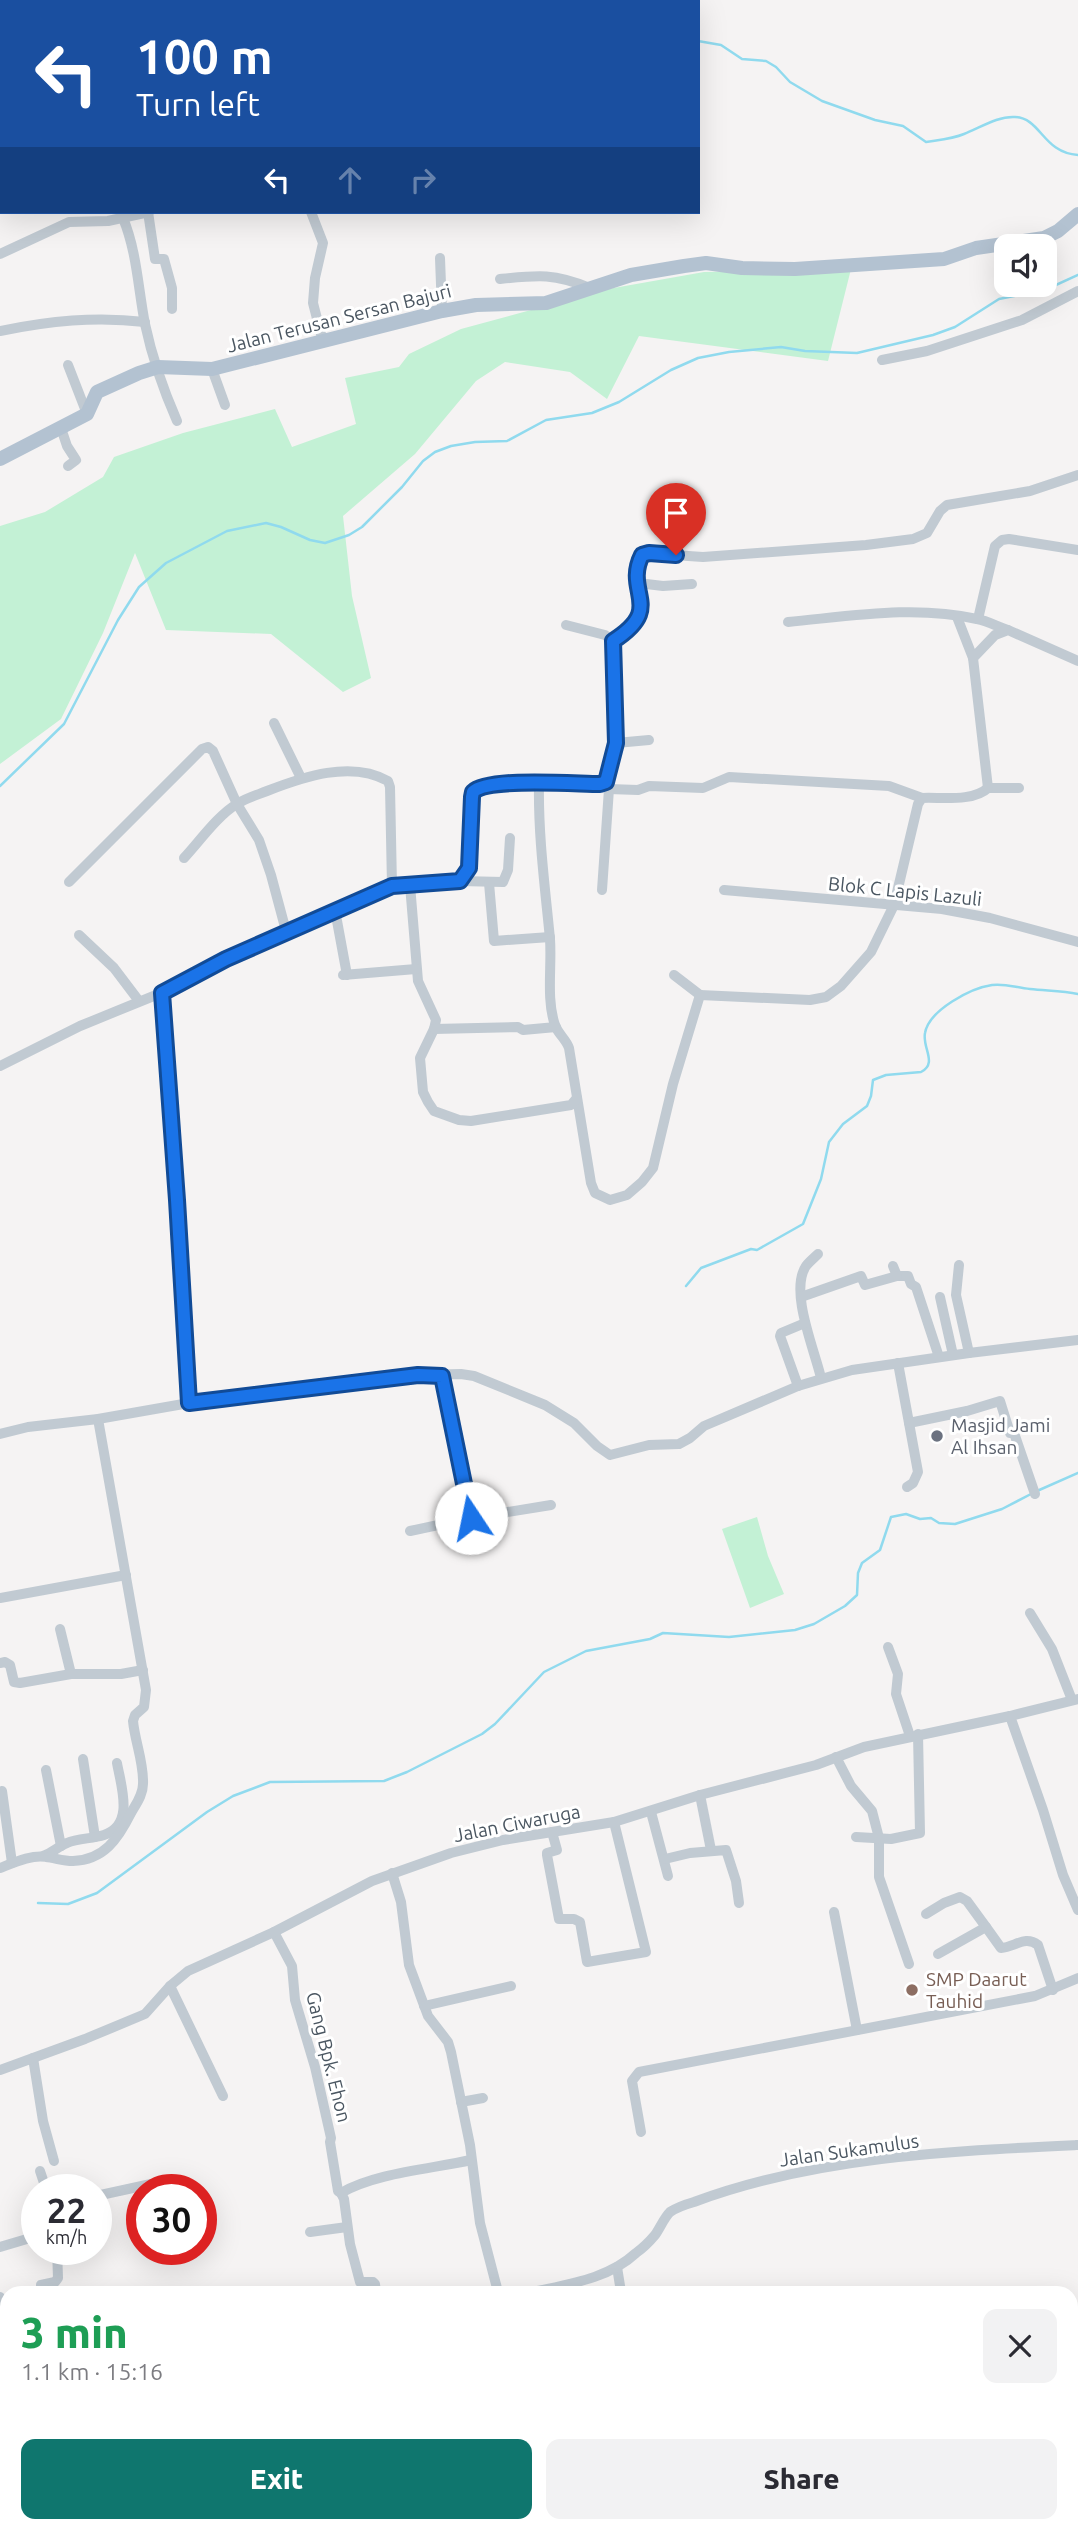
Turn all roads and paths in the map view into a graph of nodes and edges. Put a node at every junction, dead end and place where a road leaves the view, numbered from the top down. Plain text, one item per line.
1 (140, 214) edge
2 (148, 214) edge
3 (312, 214) edge
4 (1078, 214) edge
5 (123, 218) junction
6 (0, 254) edge
7 (440, 258) dead end
8 (500, 279) dead end
9 (590, 288) junction
10 (1078, 291) edge
11 (173, 309) dead end
12 (442, 311) junction
13 (145, 321) junction
14 (0, 331) edge
15 (323, 342) junction
16 (882, 360) dead end
17 (68, 365) dead end
18 (158, 367) junction
19 (212, 369) junction
20 (225, 405) dead end
21 (87, 414) junction
22 (177, 421) dead end
23 (61, 428) junction
24 (0, 459) edge
25 (68, 466) dead end
26 (1078, 475) edge
27 (1078, 550) edge
28 (638, 583) junction
29 (692, 583) dead end
30 (957, 617) junction
31 (978, 619) junction
32 (788, 622) dead end
33 (566, 625) dead end
34 (1008, 631) junction
35 (613, 641) junction
36 (973, 657) junction
37 (1077, 663) edge
38 (274, 723) dead end
39 (649, 740) dead end
40 (616, 743) junction
41 (301, 778) junction
42 (539, 783) junction
43 (607, 785) junction
44 (988, 788) junction
45 (1019, 788) dead end
46 (922, 798) junction
47 (237, 804) junction
48 (510, 838) dead end
49 (184, 858) dead end
50 (460, 881) junction
51 (69, 882) dead end
52 (489, 883) junction
53 (410, 885) junction
54 (392, 886) junction
55 (602, 890) dead end
56 (724, 890) dead end
57 (894, 905) junction
58 (335, 910) junction
59 (286, 931) junction
60 (79, 935) dead end
61 (550, 937) junction
62 (1078, 942) edge
63 (416, 969) junction
64 (674, 975) dead end
65 (162, 993) junction
66 (700, 995) junction
67 (139, 1001) junction
68 (556, 1027) junction
69 (434, 1029) junction
70 (0, 1066) edge
71 (577, 1098) junction
72 (818, 1254) dead end
73 (959, 1265) dead end
74 (801, 1297) junction
75 (940, 1297) dead end
76 (805, 1323) junction
77 (1078, 1340) edge
78 (969, 1353) junction
79 (953, 1355) junction
80 (939, 1357) junction
81 (898, 1363) junction
82 (442, 1376) junction
83 (821, 1377) junction
84 (798, 1386) junction
85 (189, 1403) junction
86 (98, 1419) junction
87 (909, 1423) junction
88 (0, 1434) edge
89 (907, 1487) dead end
90 (1035, 1493) dead end
91 (551, 1505) dead end
92 (471, 1518) junction
93 (410, 1531) dead end
94 (126, 1575) junction
95 (0, 1598) edge
96 (1030, 1613) dead end
97 (60, 1629) dead end
98 (888, 1647) dead end
99 (0, 1663) edge
100 (143, 1670) junction
101 (71, 1674) junction
102 (1075, 1700) edge
103 (1010, 1716) junction
104 (914, 1735) junction
105 (836, 1757) junction
106 (83, 1759) dead end
107 (117, 1763) dead end
108 (46, 1770) dead end
109 (2, 1791) dead end
110 (700, 1795) junction
111 (651, 1812) junction
112 (614, 1822) junction
113 (552, 1832) junction
114 (95, 1837) junction
115 (856, 1837) dead end
116 (879, 1838) junction
117 (61, 1846) junction
118 (711, 1850) junction
119 (43, 1856) junction
120 (665, 1859) junction
121 (12, 1863) junction
122 (0, 1868) edge
123 (391, 1873) junction
124 (668, 1876) dead end
125 (739, 1903) dead end
126 (1078, 1910) edge
127 (834, 1912) dead end
128 (926, 1914) dead end
129 (986, 1927) junction
130 (274, 1932) junction
131 (938, 1954) dead end
132 (909, 1964) dead end
133 (1078, 1978) edge
134 (170, 1986) junction
135 (511, 1986) dead end
136 (1053, 1990) junction
137 (424, 2006) junction
138 (857, 2030) junction
139 (33, 2058) junction
140 (0, 2070) edge
141 (223, 2096) dead end
142 (483, 2098) dead end
143 (461, 2102) junction
144 (641, 2132) dead end
145 (1078, 2145) edge
146 (471, 2160) junction
147 (54, 2161) dead end
148 (40, 2171) dead end
149 (41, 2174) edge
150 (341, 2193) junction
151 (346, 2227) junction
152 (310, 2232) dead end
153 (21, 2241) edge
154 (0, 2247) edge
155 (58, 2265) edge
156 (617, 2267) junction
157 (41, 2286) edge
158 (375, 2286) edge
159 (496, 2286) edge
160 (561, 2286) edge
161 (620, 2286) edge

1 - 5 street
2 - 11 street
3 - 15 street
4 - 9 main road, Jalan Terusan Sersan Bajuri
5 - 6 street
5 - 13 street
7 - 12 street
8 - 9 street
9 - 12 main road, Jalan Terusan Sersan Bajuri
10 - 16 street
12 - 15 main road, Jalan Terusan Sersan Bajuri
13 - 14 street
13 - 18 street
15 - 19 main road, Jalan Terusan Sersan Bajuri
17 - 21 street
18 - 19 main road, Jalan Terusan Sersan Bajuri
18 - 21 main road, Jalan Terusan Sersan Bajuri
18 - 22 street
19 - 20 street
21 - 23 main road, Jalan Terusan Sersan Bajuri
23 - 24 main road, Jalan Terusan Sersan Bajuri
23 - 25 street
26 - 28 street
27 - 31 street
28 - 29 street
28 - 35 street
30 - 31 street
30 - 32 street
30 - 36 street
31 - 34 street
33 - 35 street
34 - 36 street
34 - 37 street
35 - 40 street
36 - 44 street
38 - 41 street
39 - 40 street
40 - 43 street
41 - 47 street
41 - 54 street
42 - 43 street
42 - 50 street
42 - 61 street
43 - 46 street
43 - 55 street
44 - 45 street
44 - 46 street
46 - 57 street
47 - 49 street
47 - 51 street
47 - 59 street
48 - 52 street
50 - 52 street
50 - 53 street
52 - 61 street
53 - 54 street
53 - 63 street
54 - 58 street
56 - 57 street, Blok C Lapis Lazuli
57 - 62 street, Blok C Lapis Lazuli
57 - 66 street
58 - 59 street
58 - 63 street
59 - 65 street
60 - 67 street
61 - 68 street
63 - 69 street
64 - 66 street
65 - 67 street
65 - 85 street
66 - 71 street
67 - 70 street
68 - 69 street
68 - 71 street
69 - 71 street
72 - 74 street
73 - 78 street
74 - 76 street
74 - 80 street
75 - 79 street
76 - 83 street
76 - 84 street
77 - 78 street
78 - 79 street
79 - 80 street
80 - 81 street
81 - 83 street
81 - 87 street
82 - 84 street
82 - 85 street
82 - 92 street
83 - 84 street
85 - 86 street
86 - 88 street
86 - 94 street
87 - 89 street
87 - 90 street
91 - 92 street
92 - 93 street
94 - 95 street
94 - 100 street
96 - 102 street
97 - 101 street
98 - 104 street
99 - 101 street
100 - 101 street
100 - 119 street
102 - 103 street, Jalan Ciwaruga
103 - 104 street, Jalan Ciwaruga
103 - 126 street
104 - 105 street, Jalan Ciwaruga
104 - 116 street
105 - 110 street, Jalan Ciwaruga
105 - 116 street
106 - 114 street
107 - 114 street
108 - 117 street
109 - 121 street
110 - 111 street, Jalan Ciwaruga
110 - 118 street
111 - 112 street, Jalan Ciwaruga
111 - 120 street
112 - 113 street, Jalan Ciwaruga
112 - 113 street
113 - 123 street, Jalan Ciwaruga
114 - 117 street
115 - 116 street
116 - 132 street
117 - 119 street
118 - 120 street
118 - 125 street
119 - 121 street
120 - 124 street
121 - 122 street
123 - 130 street, Jalan Ciwaruga
123 - 137 street
127 - 138 street
128 - 129 street
129 - 131 street
129 - 136 street
130 - 134 street, Jalan Ciwaruga
130 - 150 street, Gang Bpk. Ehon
133 - 136 street
134 - 139 street, Jalan Ciwaruga
134 - 141 street
135 - 137 street
136 - 138 street
137 - 143 street
138 - 144 street
139 - 140 street, Jalan Ciwaruga
139 - 147 street
142 - 143 street
143 - 146 street
145 - 156 street, Jalan Sukamulus
146 - 150 street
146 - 159 street
148 - 149 street
150 - 151 street, Gang Bpk. Ehon
151 - 152 street
151 - 158 street, Gang Bpk. Ehon
153 - 154 street
155 - 157 street
156 - 160 street, Jalan Sukamulus
156 - 161 street

